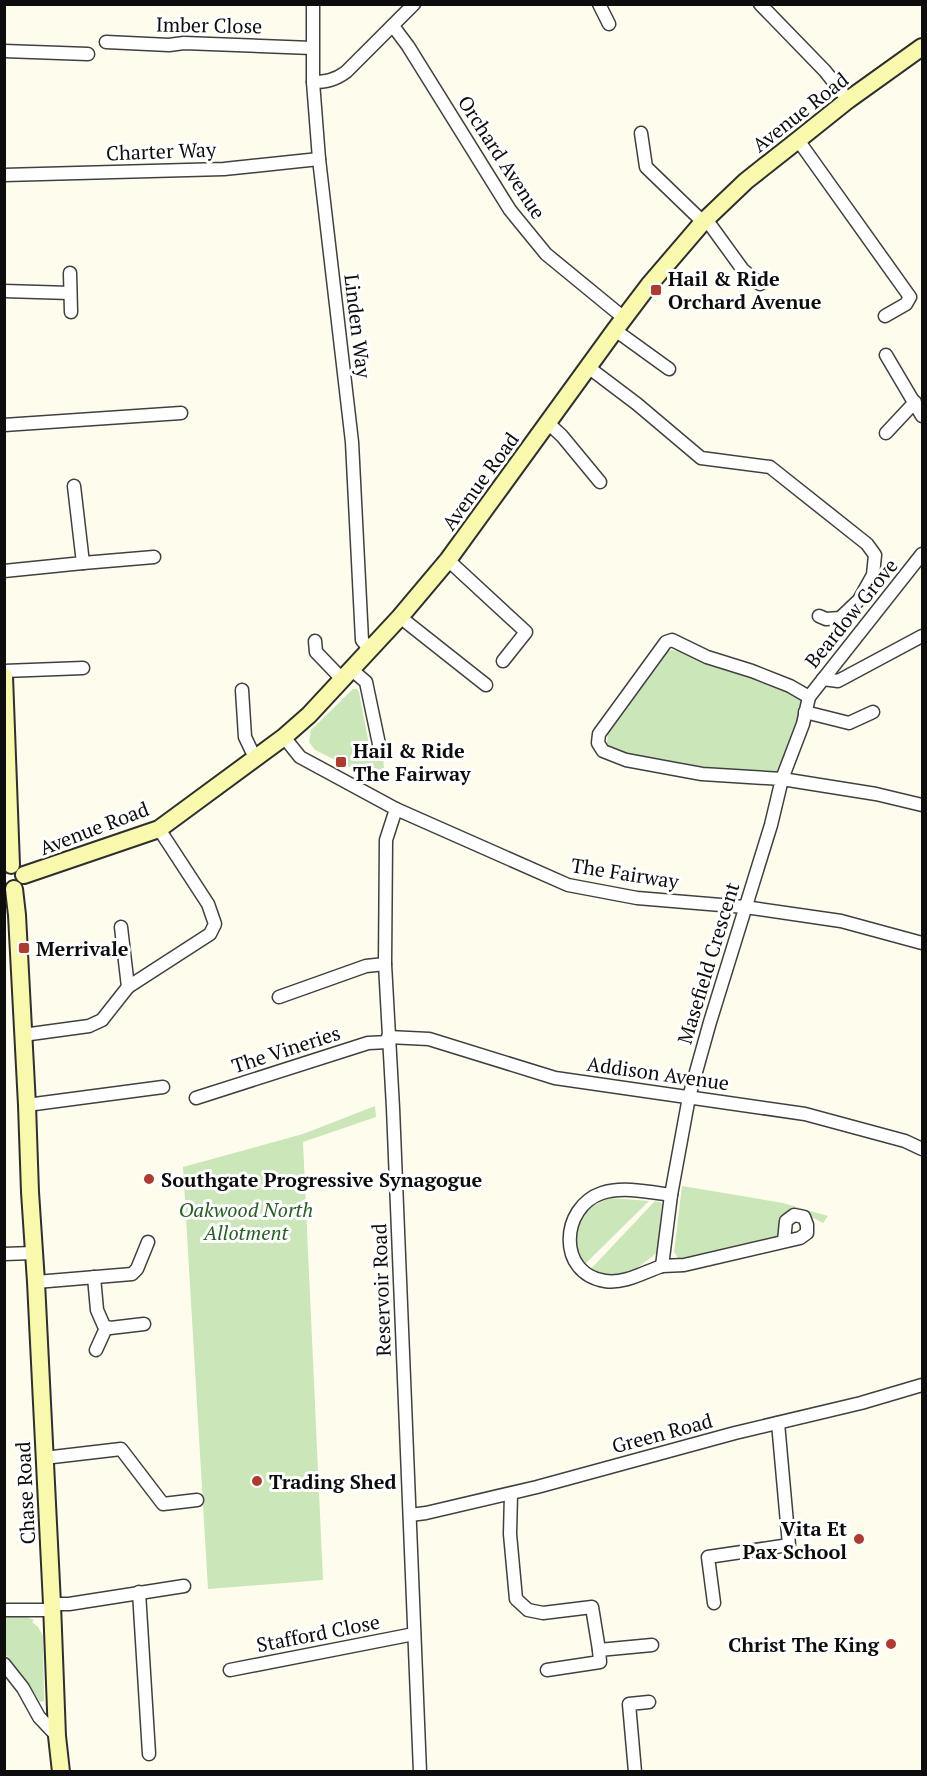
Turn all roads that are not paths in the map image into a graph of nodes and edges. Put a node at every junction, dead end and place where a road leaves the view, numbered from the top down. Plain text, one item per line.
1 (313, 4) edge
2 (414, 4) edge
3 (599, 4) edge
4 (760, 4) edge
5 (609, 24) dead end
6 (393, 26) junction
7 (106, 42) dead end
8 (922, 47) edge
9 (312, 48) junction
10 (4, 51) edge
11 (88, 54) dead end
12 (313, 82) junction
13 (848, 100) junction
14 (641, 133) dead end
15 (798, 140) junction
16 (319, 159) junction
17 (4, 175) edge
18 (705, 221) junction
19 (70, 273) dead end
20 (760, 284) dead end
21 (4, 291) edge
22 (70, 293) junction
23 (71, 312) dead end
24 (885, 316) dead end
25 (619, 324) junction
26 (886, 355) dead end
27 (588, 367) junction
28 (669, 369) dead end
29 (915, 402) junction
30 (181, 413) dead end
31 (922, 416) edge
32 (548, 423) junction
33 (4, 425) edge
34 (886, 434) dead end
35 (600, 482) dead end
36 (74, 486) dead end
37 (922, 554) edge
38 (154, 557) dead end
39 (447, 560) junction
40 (83, 563) junction
41 (4, 571) edge
42 (400, 616) junction
43 (819, 616) dead end
44 (921, 639) edge
45 (315, 641) dead end
46 (370, 650) junction
47 (502, 661) dead end
48 (83, 668) dead end
49 (4, 674) edge
50 (347, 674) junction
51 (823, 679) junction
52 (486, 685) dead end
53 (242, 690) dead end
54 (809, 697) junction
55 (806, 712) junction
56 (873, 712) dead end
57 (284, 737) junction
58 (379, 744) dead end
59 (255, 758) junction
60 (782, 779) junction
61 (922, 805) edge
62 (396, 809) junction
63 (159, 829) junction
64 (13, 869) edge
65 (9, 888) edge
66 (745, 907) junction
67 (122, 927) dead end
68 (922, 943) edge
69 (385, 964) junction
70 (128, 987) junction
71 (279, 997) dead end
72 (23, 1035) junction
73 (388, 1039) junction
74 (163, 1087) dead end
75 (689, 1097) junction
76 (196, 1098) dead end
77 (27, 1105) junction
78 (922, 1149) edge
79 (671, 1195) junction
80 (784, 1241) dead end
81 (148, 1242) dead end
82 (33, 1253) junction
83 (4, 1254) edge
84 (662, 1266) junction
85 (94, 1277) junction
86 (36, 1282) junction
87 (144, 1324) dead end
88 (106, 1328) junction
89 (96, 1350) dead end
90 (922, 1385) edge
91 (778, 1423) junction
92 (44, 1458) junction
93 (511, 1494) junction
94 (197, 1500) dead end
95 (410, 1515) junction
96 (184, 1586) dead end
97 (139, 1592) junction
98 (714, 1603) dead end
99 (52, 1607) junction
100 (4, 1610) edge
101 (414, 1634) junction
102 (652, 1645) dead end
103 (599, 1650) junction
104 (4, 1664) edge
105 (230, 1670) dead end
106 (547, 1670) dead end
107 (649, 1702) dead end
108 (57, 1736) junction
109 (149, 1754) dead end
110 (61, 1772) edge
111 (420, 1772) edge
112 (635, 1772) edge

1 - 9 street, Linden Way
2 - 6 street
3 - 5 street
4 - 13 street
6 - 12 street
6 - 25 street, Orchard Avenue
7 - 9 street, Imber Close
8 - 13 street, Avenue Road
9 - 12 street, Linden Way
10 - 11 street
12 - 16 street, Linden Way
13 - 15 street, Avenue Road
14 - 18 street
15 - 18 street, Avenue Road
15 - 24 street
16 - 17 street, Charter Way
16 - 46 street, Linden Way
18 - 20 street
18 - 25 street, Avenue Road
19 - 22 street
21 - 22 street
22 - 23 street
25 - 27 street, Avenue Road
25 - 28 street, Orchard Avenue
26 - 29 street
27 - 32 street, Avenue Road
27 - 43 street
29 - 31 street
29 - 34 street
30 - 33 street
32 - 35 street
32 - 39 street, Avenue Road
36 - 40 street
37 - 51 street, Beardow Grove
38 - 40 street
39 - 42 street, Avenue Road
39 - 47 street
40 - 41 street
42 - 46 street, Avenue Road
42 - 52 street
44 - 51 street
45 - 50 street
46 - 50 street, Avenue Road
48 - 49 street
49 - 64 street
50 - 57 street, Avenue Road
50 - 58 street
51 - 54 street, Beardow Grove
53 - 59 street
54 - 55 street, Masefield Crescent
54 - 60 street
55 - 56 street
55 - 60 street, Masefield Crescent
57 - 59 street, Avenue Road
57 - 62 street, The Fairway
59 - 63 street, Avenue Road
60 - 61 street
60 - 66 street, Masefield Crescent
62 - 66 street, The Fairway
62 - 69 street, Reservoir Road
63 - 64 street, Avenue Road
63 - 70 street
64 - 65 street
65 - 72 street, Chase Road
66 - 68 street, The Fairway
66 - 75 street, Masefield Crescent
67 - 70 street
69 - 71 street
69 - 73 street, Reservoir Road
70 - 72 street
72 - 77 street, Chase Road
73 - 75 street, Addison Avenue
73 - 76 street, The Vineries
73 - 95 street, Reservoir Road
74 - 77 street
75 - 78 street, Addison Avenue
75 - 79 street, Masefield Crescent
77 - 82 street, Chase Road
79 - 84 street, Masefield Crescent
79 - 84 street
80 - 84 street
81 - 85 street
82 - 83 street
82 - 86 street, Chase Road
85 - 86 street
85 - 88 street
86 - 92 street, Chase Road
87 - 88 street
88 - 89 street
90 - 91 street, Green Road
91 - 93 street, Green Road
91 - 98 street
92 - 94 street
92 - 99 street, Chase Road
93 - 95 street, Green Road
93 - 103 street
95 - 101 street, Reservoir Road
96 - 97 street
97 - 99 street
97 - 109 street
99 - 100 street
99 - 108 street, Chase Road
101 - 105 street, Stafford Close
101 - 111 street, Reservoir Road
102 - 103 street
103 - 106 street
104 - 108 street
107 - 112 street
108 - 110 street, Chase Road

